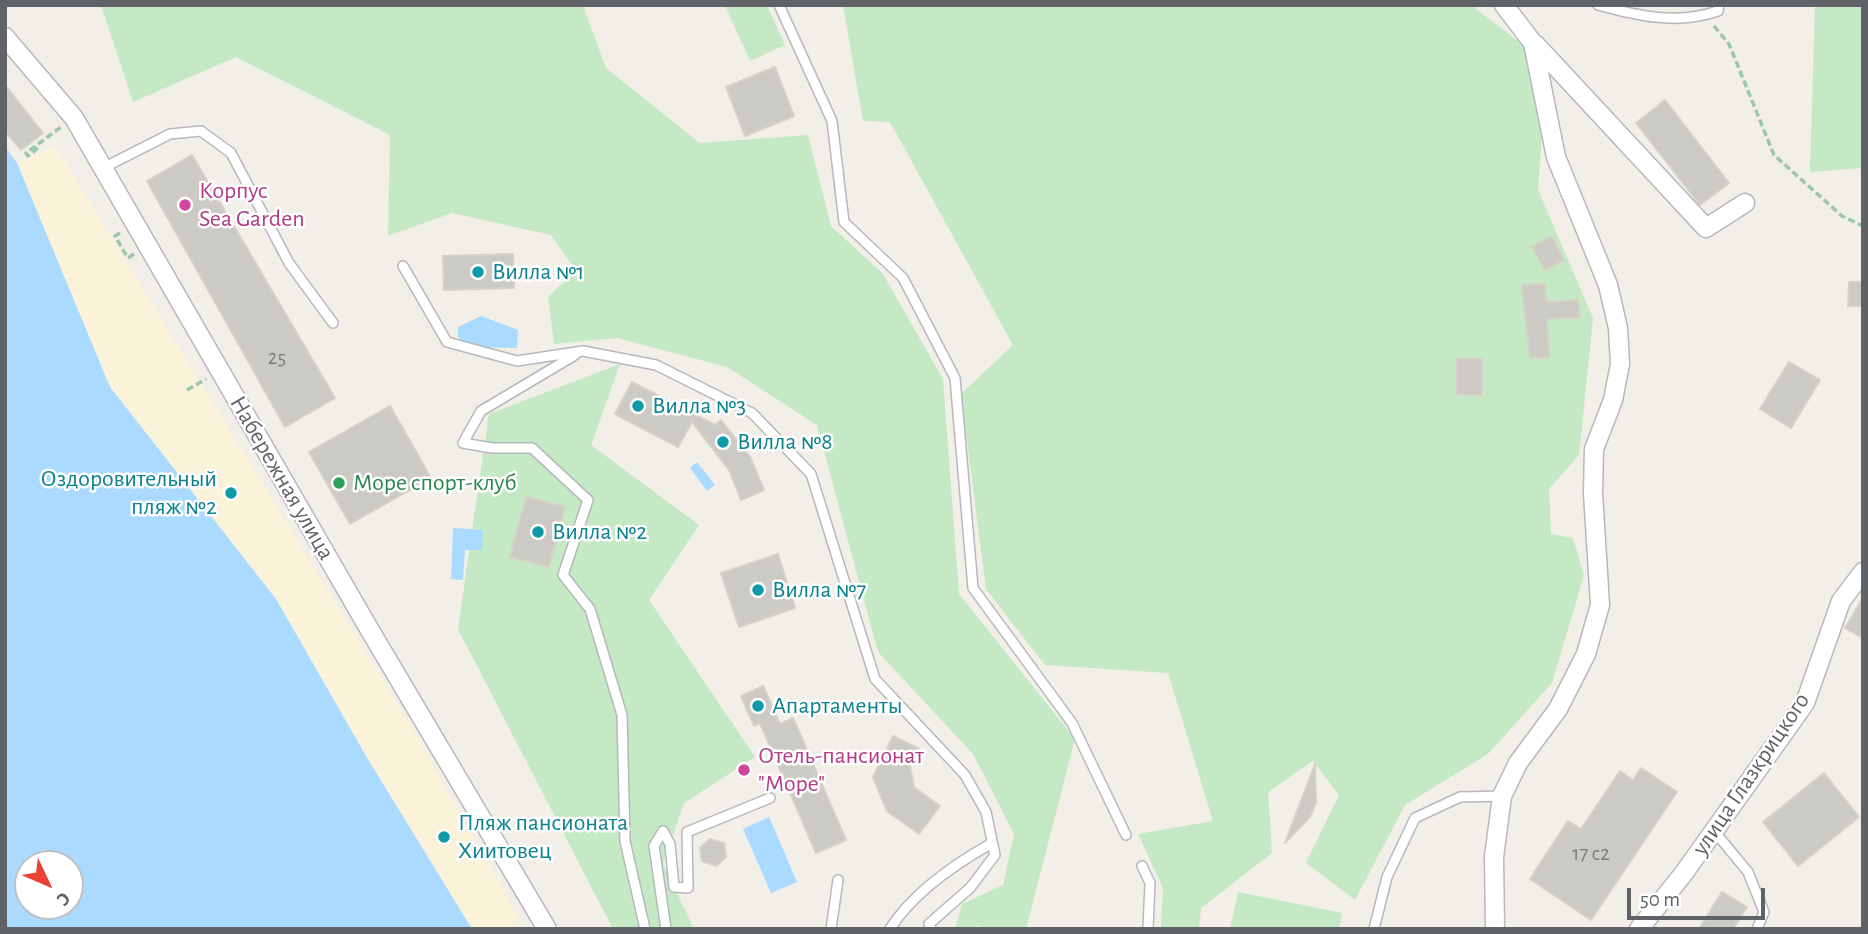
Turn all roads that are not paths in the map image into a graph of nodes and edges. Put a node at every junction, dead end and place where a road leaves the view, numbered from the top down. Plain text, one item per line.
1 (779, 5) edge
2 (1504, 5) edge
3 (1598, 5) edge
4 (1719, 5) edge
5 (5, 37) edge
6 (1533, 43) junction
7 (103, 168) junction
8 (1745, 203) dead end
9 (403, 266) dead end
10 (333, 323) dead end
11 (583, 351) junction
12 (1863, 572) edge
13 (1502, 796) junction
14 (770, 798) dead end
15 (1714, 831) junction
16 (1126, 835) dead end
17 (992, 843) junction
18 (1142, 866) dead end
19 (838, 880) dead end
20 (547, 929) edge
21 (645, 929) edge
22 (666, 929) edge
23 (831, 929) edge
24 (890, 929) edge
25 (931, 929) edge
26 (1148, 929) edge
27 (1374, 929) edge
28 (1495, 929) edge
29 (1639, 929) edge
30 (1757, 929) edge

1 - 16 lane
2 - 6 street
3 - 4 lane
5 - 7 street, Набережная улица
6 - 8 street
6 - 13 street
7 - 10 lane
7 - 20 street, Набережная улица
9 - 11 lane
11 - 17 lane
11 - 21 lane
12 - 15 street, улица Глазкрицкого
13 - 27 lane
13 - 28 street
14 - 22 lane
15 - 29 street, улица Глазкрицкого
15 - 30 lane
17 - 24 lane
17 - 25 lane
18 - 26 lane
19 - 23 lane

